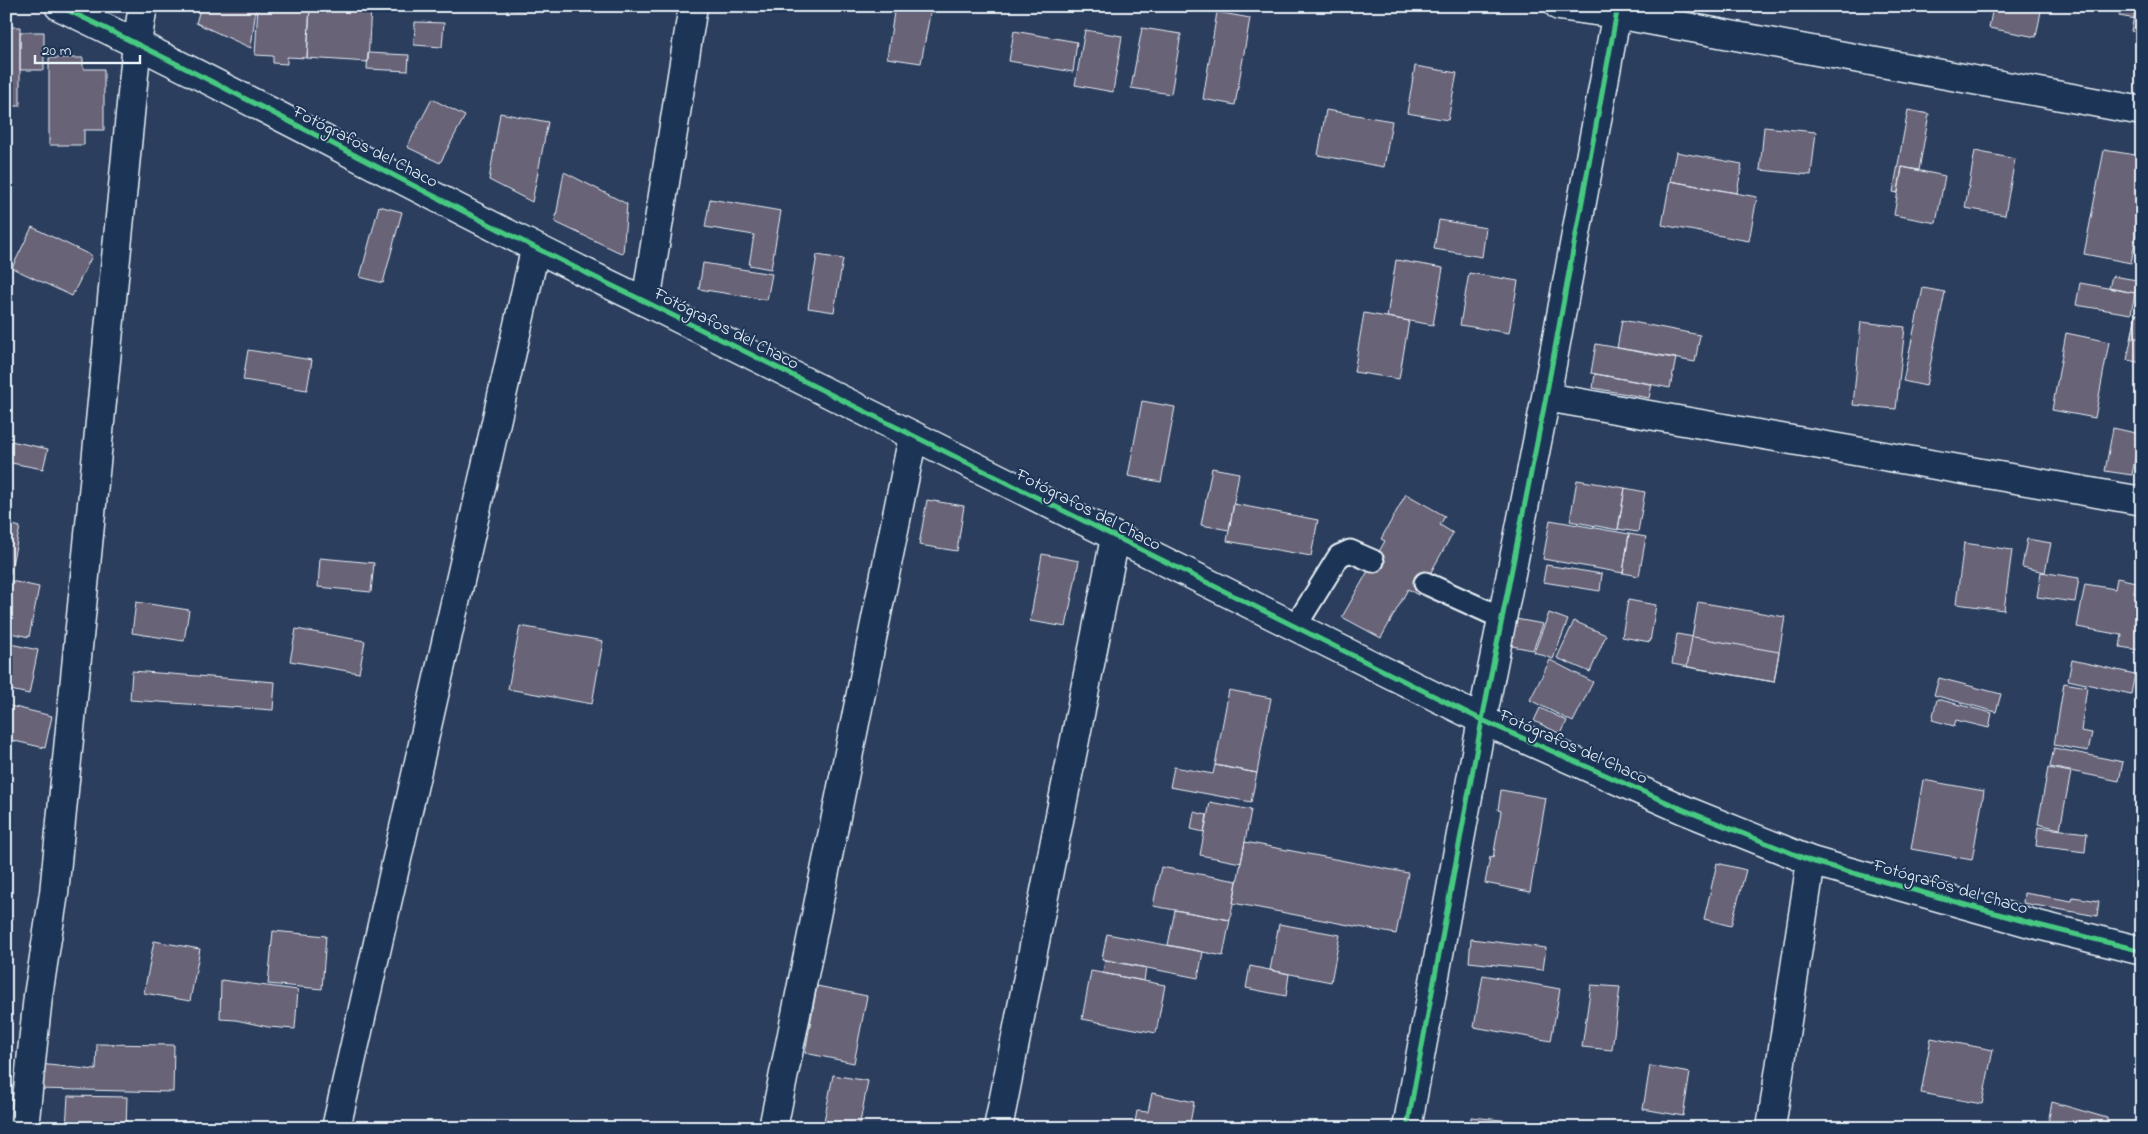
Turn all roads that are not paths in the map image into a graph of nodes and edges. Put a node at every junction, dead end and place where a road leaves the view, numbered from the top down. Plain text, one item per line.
1 (59, 6) edge
2 (143, 6) edge
3 (694, 6) edge
4 (1559, 6) edge
5 (1617, 10) edge
6 (137, 43) junction
7 (2142, 111) edge
8 (535, 250) junction
9 (646, 302) junction
10 (1546, 397) junction
11 (913, 436) junction
12 (2142, 501) edge
13 (1115, 538) junction
14 (1374, 561) dead end
15 (1425, 583) dead end
16 (1502, 618) junction
17 (1295, 627) junction
18 (1482, 720) junction
19 (1811, 862) junction
20 (2142, 951) edge
21 (24, 1128) edge
22 (336, 1128) edge
23 (773, 1128) edge
24 (998, 1128) edge
25 (1407, 1128) edge
26 (1771, 1128) edge

1 - 6 street, Fotógrafos del Chaco
2 - 6 street
3 - 9 street
4 - 5 street
5 - 7 street
5 - 10 street
6 - 8 street, Fotógrafos del Chaco
6 - 21 street
8 - 9 street, Fotógrafos del Chaco
8 - 22 street
9 - 11 street, Fotógrafos del Chaco
10 - 12 street
10 - 16 street
11 - 13 street, Fotógrafos del Chaco
11 - 23 street
13 - 17 street, Fotógrafos del Chaco
13 - 24 street
14 - 17 lane
15 - 16 lane
16 - 18 street
17 - 18 street, Fotógrafos del Chaco
18 - 19 street, Fotógrafos del Chaco
18 - 25 street
19 - 20 street, Fotógrafos del Chaco
19 - 26 street

